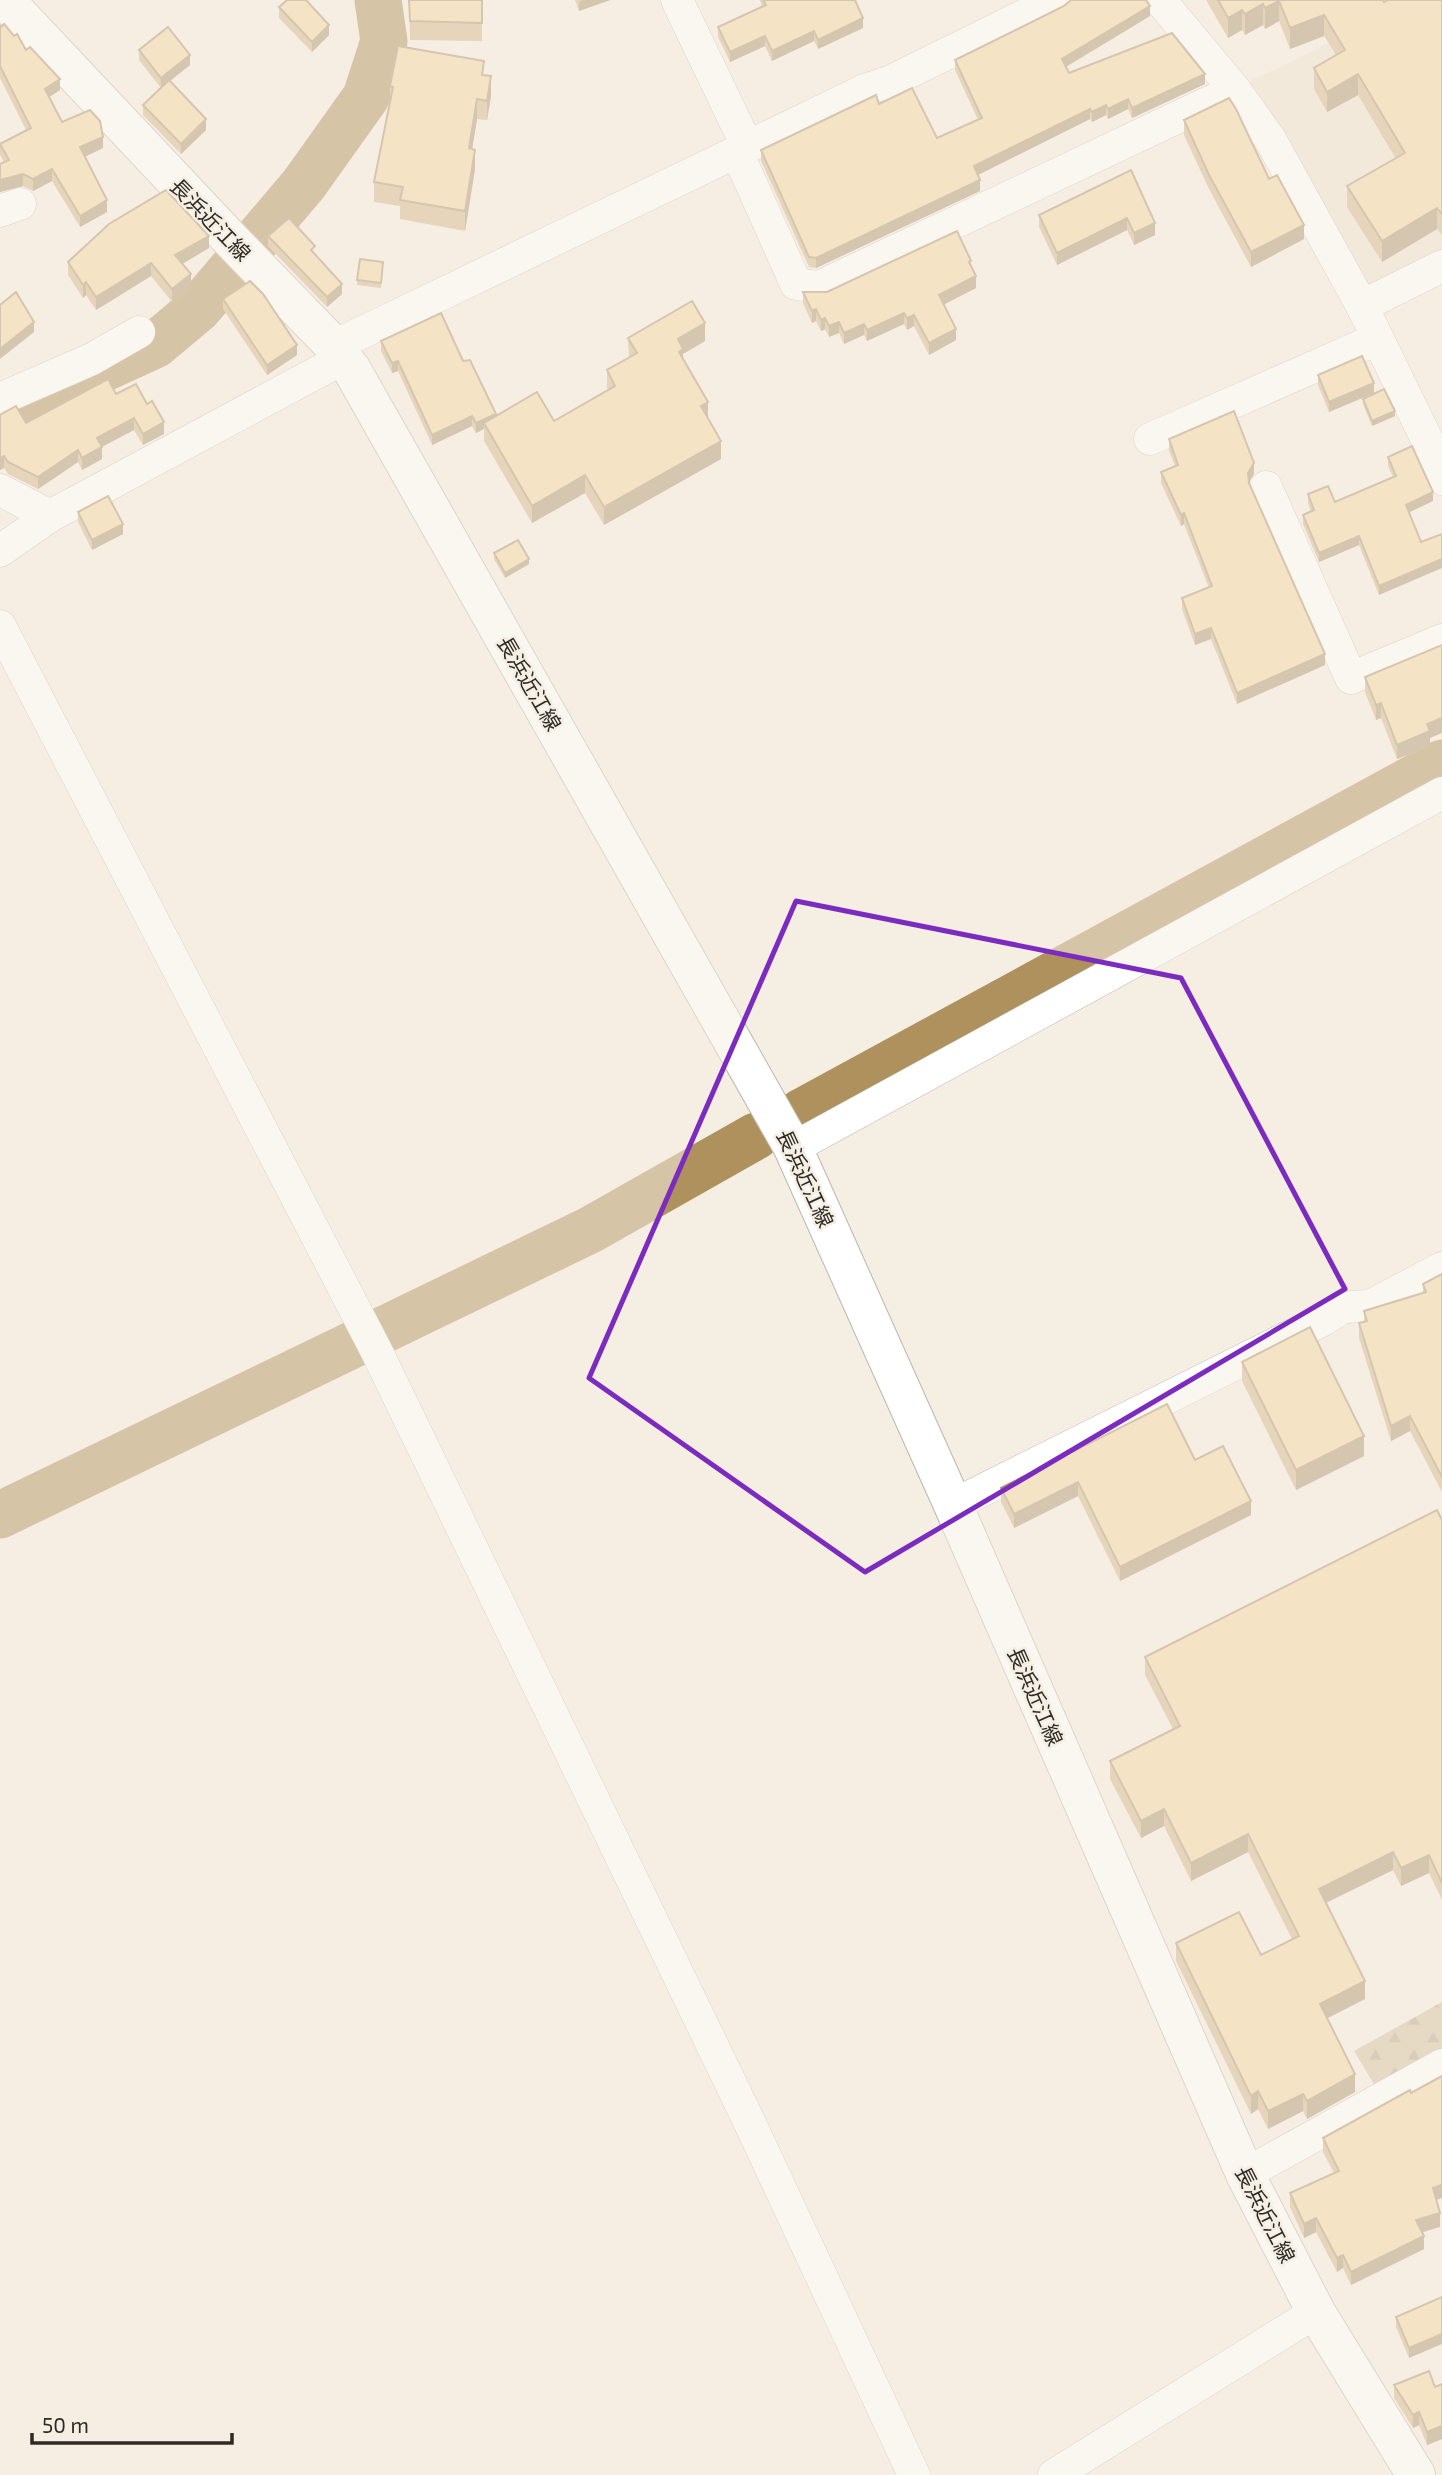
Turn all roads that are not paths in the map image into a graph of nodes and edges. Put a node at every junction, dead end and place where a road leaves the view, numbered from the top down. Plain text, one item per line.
1 (5, 0) edge
2 (677, 0) edge
3 (1056, 0) edge
4 (1160, 0) edge
5 (1235, 90) junction
6 (742, 149) junction
7 (1442, 266) edge
8 (1362, 306) junction
9 (139, 332) dead end
10 (1377, 339) junction
11 (339, 352) junction
12 (0, 399) edge
13 (1150, 439) dead end
14 (1442, 479) edge
15 (1266, 487) dead end
16 (0, 490) edge
17 (50, 516) junction
18 (0, 551) edge
19 (0, 626) edge
20 (1442, 640) edge
21 (1442, 793) edge
22 (793, 1148) junction
23 (1442, 1268) edge
24 (953, 1505) junction
25 (1442, 2065) edge
26 (1245, 2174) junction
27 (1316, 2312) junction
28 (914, 2475) edge
29 (1054, 2475) edge
30 (1416, 2475) edge

1 - 11 main road, 長浜近江線
2 - 6 street
3 - 6 street
4 - 5 street
5 - 6 street
5 - 8 street
6 - 11 street
7 - 8 street
8 - 10 street
9 - 12 street
10 - 13 street
10 - 14 street
11 - 17 street
11 - 22 main road, 長浜近江線
15 - 20 street
16 - 17 street
17 - 18 street
19 - 28 street
21 - 22 street
22 - 24 main road, 長浜近江線
23 - 24 street
24 - 26 main road, 長浜近江線
25 - 26 street
26 - 27 main road, 長浜近江線
27 - 29 street
27 - 30 main road, 長浜近江線

